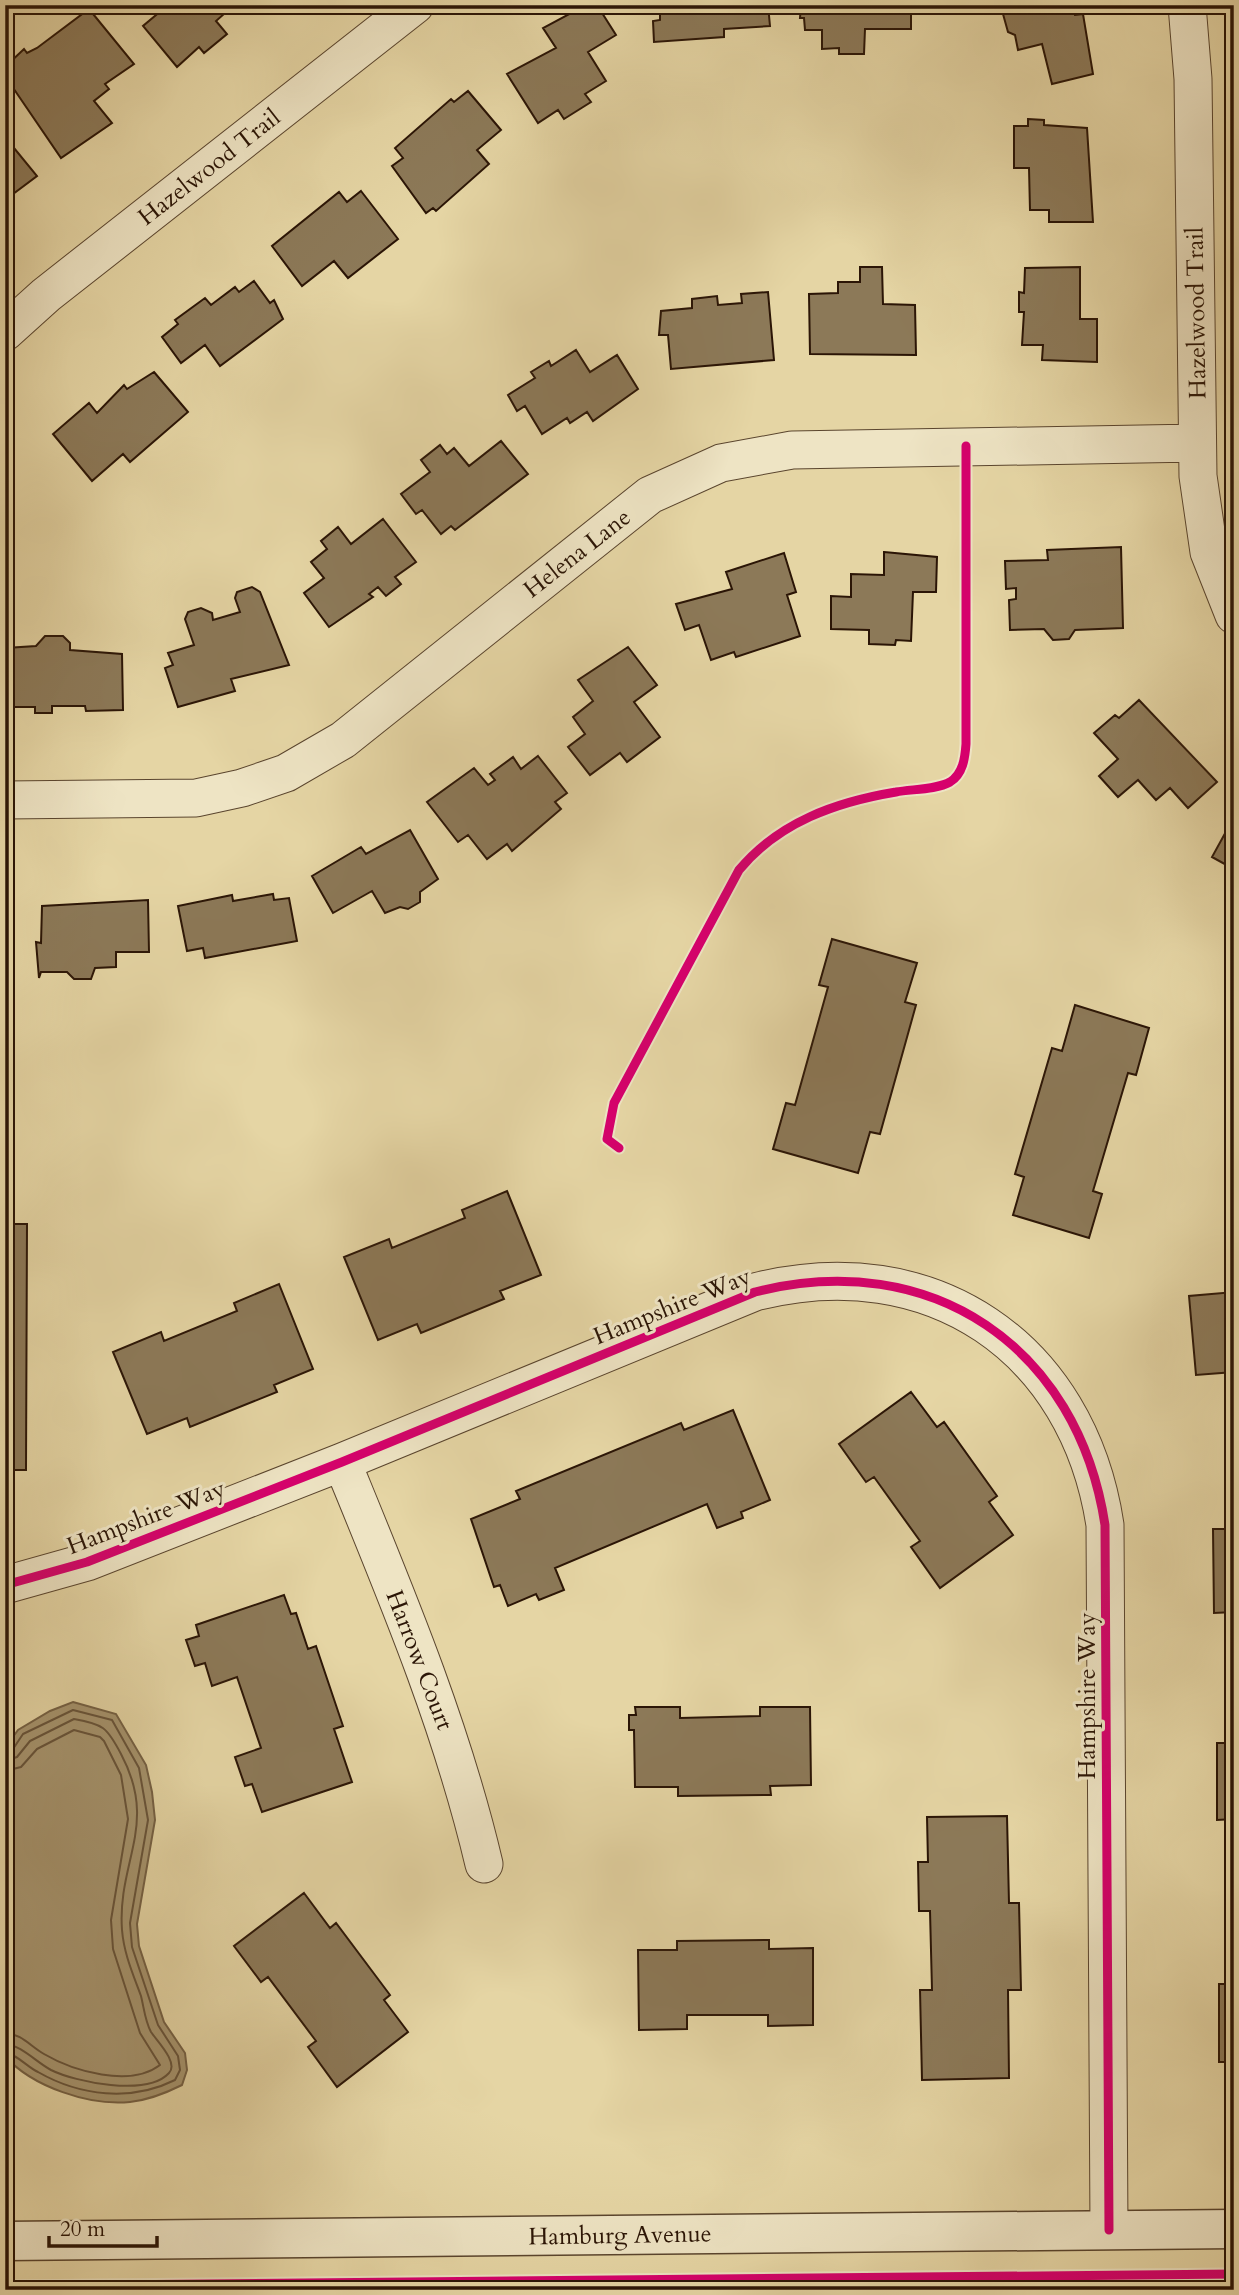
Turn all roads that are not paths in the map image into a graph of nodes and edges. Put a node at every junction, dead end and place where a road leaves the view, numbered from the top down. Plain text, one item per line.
1 (415, 5) edge
2 (1187, 5) edge
3 (5, 332) edge
4 (1197, 443) junction
5 (1234, 615) edge
6 (5, 800) edge
7 (342, 1462) junction
8 (5, 1585) edge
9 (484, 1864) dead end
10 (1234, 2229) edge
11 (1109, 2230) junction
12 (5, 2241) edge

1 - 3 street, Hazelwood Trail
2 - 4 street, Hazelwood Trail
4 - 5 street, Hazelwood Trail
4 - 6 street, Helena Lane
7 - 8 street, Hampshire Way
7 - 9 street, Harrow Court
7 - 11 street, Hampshire Way
10 - 11 street, Hamburg Avenue
11 - 12 street, Hamburg Avenue

